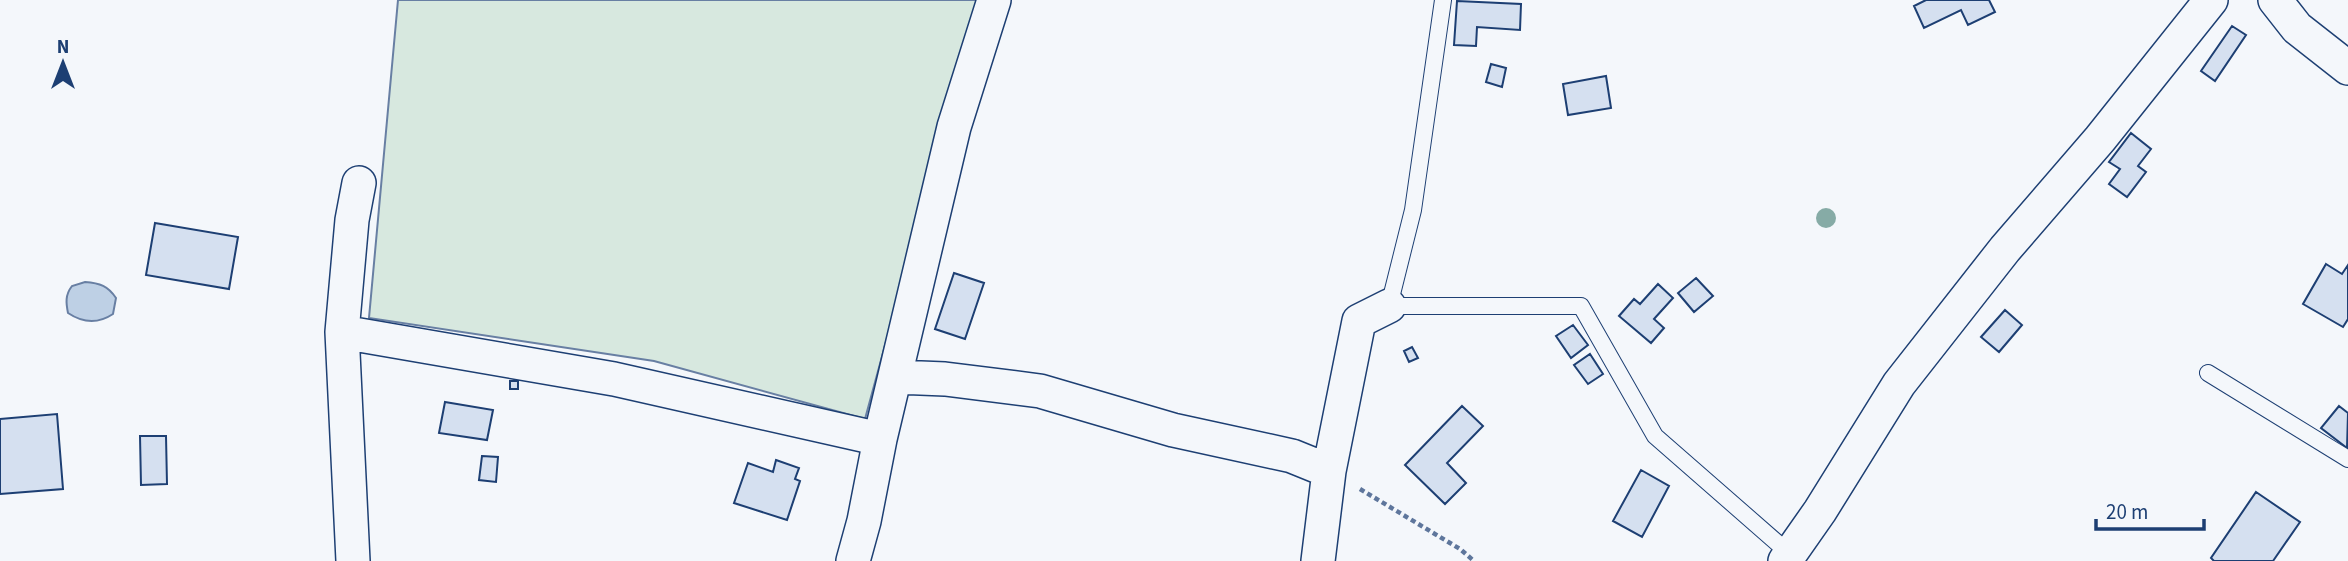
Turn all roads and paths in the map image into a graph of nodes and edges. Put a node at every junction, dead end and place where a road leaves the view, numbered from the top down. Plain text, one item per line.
1 (994, 0) edge
2 (1443, 0) edge
3 (2211, 0) edge
4 (2275, 0) edge
5 (2348, 68) edge
6 (359, 183) dead end
7 (1389, 306) junction
8 (342, 331) junction
9 (2208, 373) dead end
10 (896, 377) junction
11 (880, 439) junction
12 (2348, 459) edge
13 (1329, 471) junction
14 (1787, 558) edge
15 (353, 561) edge
16 (853, 561) edge
17 (1318, 561) edge
18 (1474, 561) edge

1 - 10 street
2 - 7 lane
3 - 14 street
4 - 5 street
6 - 8 street
7 - 13 street
7 - 14 lane
8 - 11 street
8 - 15 street
9 - 12 lane
10 - 11 street
10 - 13 street
11 - 16 street
13 - 17 street
13 - 18 path

